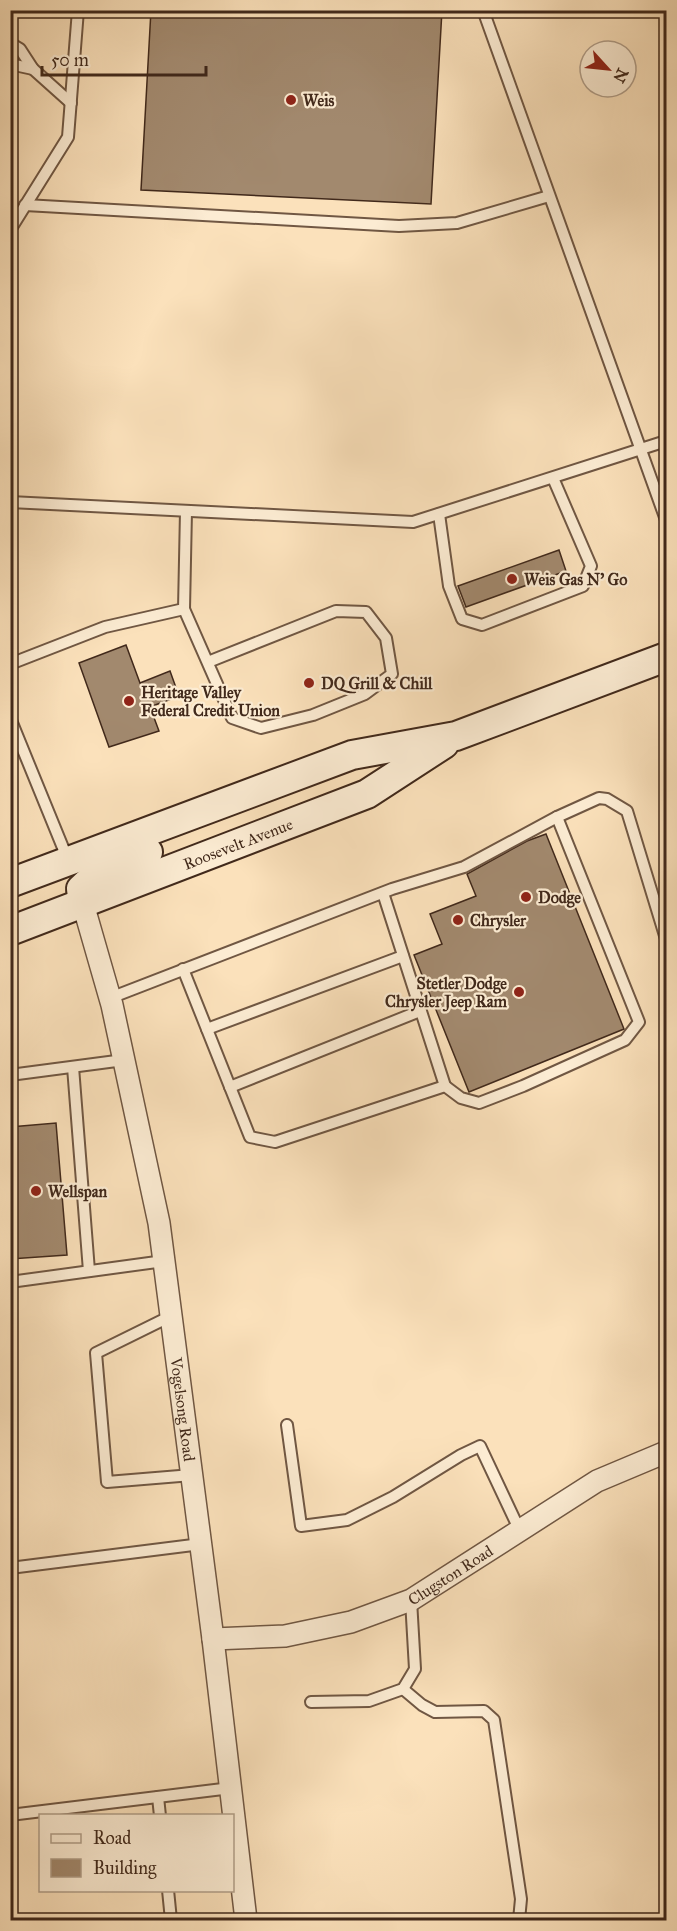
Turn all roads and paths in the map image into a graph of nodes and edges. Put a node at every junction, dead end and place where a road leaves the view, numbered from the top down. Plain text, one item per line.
1 (78, 10) edge
2 (483, 10) edge
3 (10, 43) edge
4 (10, 64) edge
5 (33, 69) junction
6 (71, 103) junction
7 (549, 196) junction
8 (25, 205) junction
9 (10, 230) edge
10 (666, 441) edge
11 (641, 450) junction
12 (553, 478) junction
13 (10, 502) edge
14 (186, 511) junction
15 (439, 514) junction
16 (666, 520) edge
17 (184, 609) junction
18 (666, 657) edge
19 (208, 662) junction
20 (10, 664) edge
21 (10, 718) edge
22 (456, 736) junction
23 (312, 770) junction
24 (557, 817) junction
25 (69, 861) junction
26 (10, 884) edge
27 (383, 893) junction
28 (83, 904) junction
29 (10, 931) edge
30 (666, 939) edge
31 (403, 956) junction
32 (183, 969) junction
33 (110, 998) junction
34 (420, 1011) junction
35 (207, 1029) junction
36 (124, 1060) junction
37 (73, 1066) junction
38 (10, 1075) edge
39 (445, 1086) junction
40 (230, 1087) junction
41 (164, 1261) junction
42 (89, 1271) junction
43 (10, 1282) edge
44 (171, 1316) junction
45 (287, 1425) dead end
46 (666, 1452) edge
47 (192, 1475) junction
48 (520, 1531) junction
49 (201, 1544) junction
50 (10, 1568) edge
51 (411, 1600) junction
52 (213, 1640) junction
53 (403, 1689) junction
54 (311, 1702) dead end
55 (231, 1788) junction
56 (158, 1797) junction
57 (160, 1814) edge
58 (234, 1814) edge
59 (234, 1814) edge
60 (10, 1815) edge
61 (168, 1892) edge
62 (171, 1920) edge
63 (246, 1920) edge
64 (519, 1920) edge

1 - 6 lane
2 - 7 lane
3 - 5 lane
4 - 5 lane
5 - 6 lane
6 - 8 lane
7 - 8 lane
7 - 11 lane
8 - 9 lane
10 - 11 lane
11 - 12 lane
11 - 16 lane
12 - 15 lane
12 - 15 lane
13 - 14 lane
14 - 15 lane
14 - 17 lane
17 - 19 lane
17 - 20 lane
18 - 22 main road, Roosevelt Avenue
19 - 19 lane
21 - 25 lane
22 - 23 main road, Roosevelt Avenue
22 - 28 main road, Roosevelt Avenue
23 - 25 main road, Roosevelt Avenue
23 - 28 main road
24 - 27 lane
24 - 30 lane
24 - 39 lane
25 - 26 main road, Roosevelt Avenue
27 - 31 lane
27 - 32 lane
28 - 29 main road, Roosevelt Avenue
28 - 33 street, Vogelsong Road
31 - 34 lane
31 - 35 lane
32 - 33 lane
32 - 35 lane
33 - 36 street, Vogelsong Road
34 - 39 lane
34 - 40 lane
35 - 40 lane
36 - 37 lane
36 - 41 street, Vogelsong Road
37 - 38 lane
37 - 42 lane
39 - 40 lane
41 - 42 lane
41 - 44 street, Vogelsong Road
42 - 43 lane
44 - 47 street, Vogelsong Road
44 - 47 lane
45 - 48 lane
46 - 48 street, Clugston Road
47 - 49 street, Vogelsong Road
48 - 51 street, Clugston Road
49 - 50 lane
49 - 52 street, Vogelsong Road
51 - 52 street, Clugston Road
51 - 53 lane
52 - 55 street, Vogelsong Road
53 - 54 lane
53 - 64 lane
55 - 56 lane
55 - 58 street, Vogelsong Road
56 - 57 lane
56 - 60 lane
59 - 63 street, Vogelsong Road
61 - 62 lane

